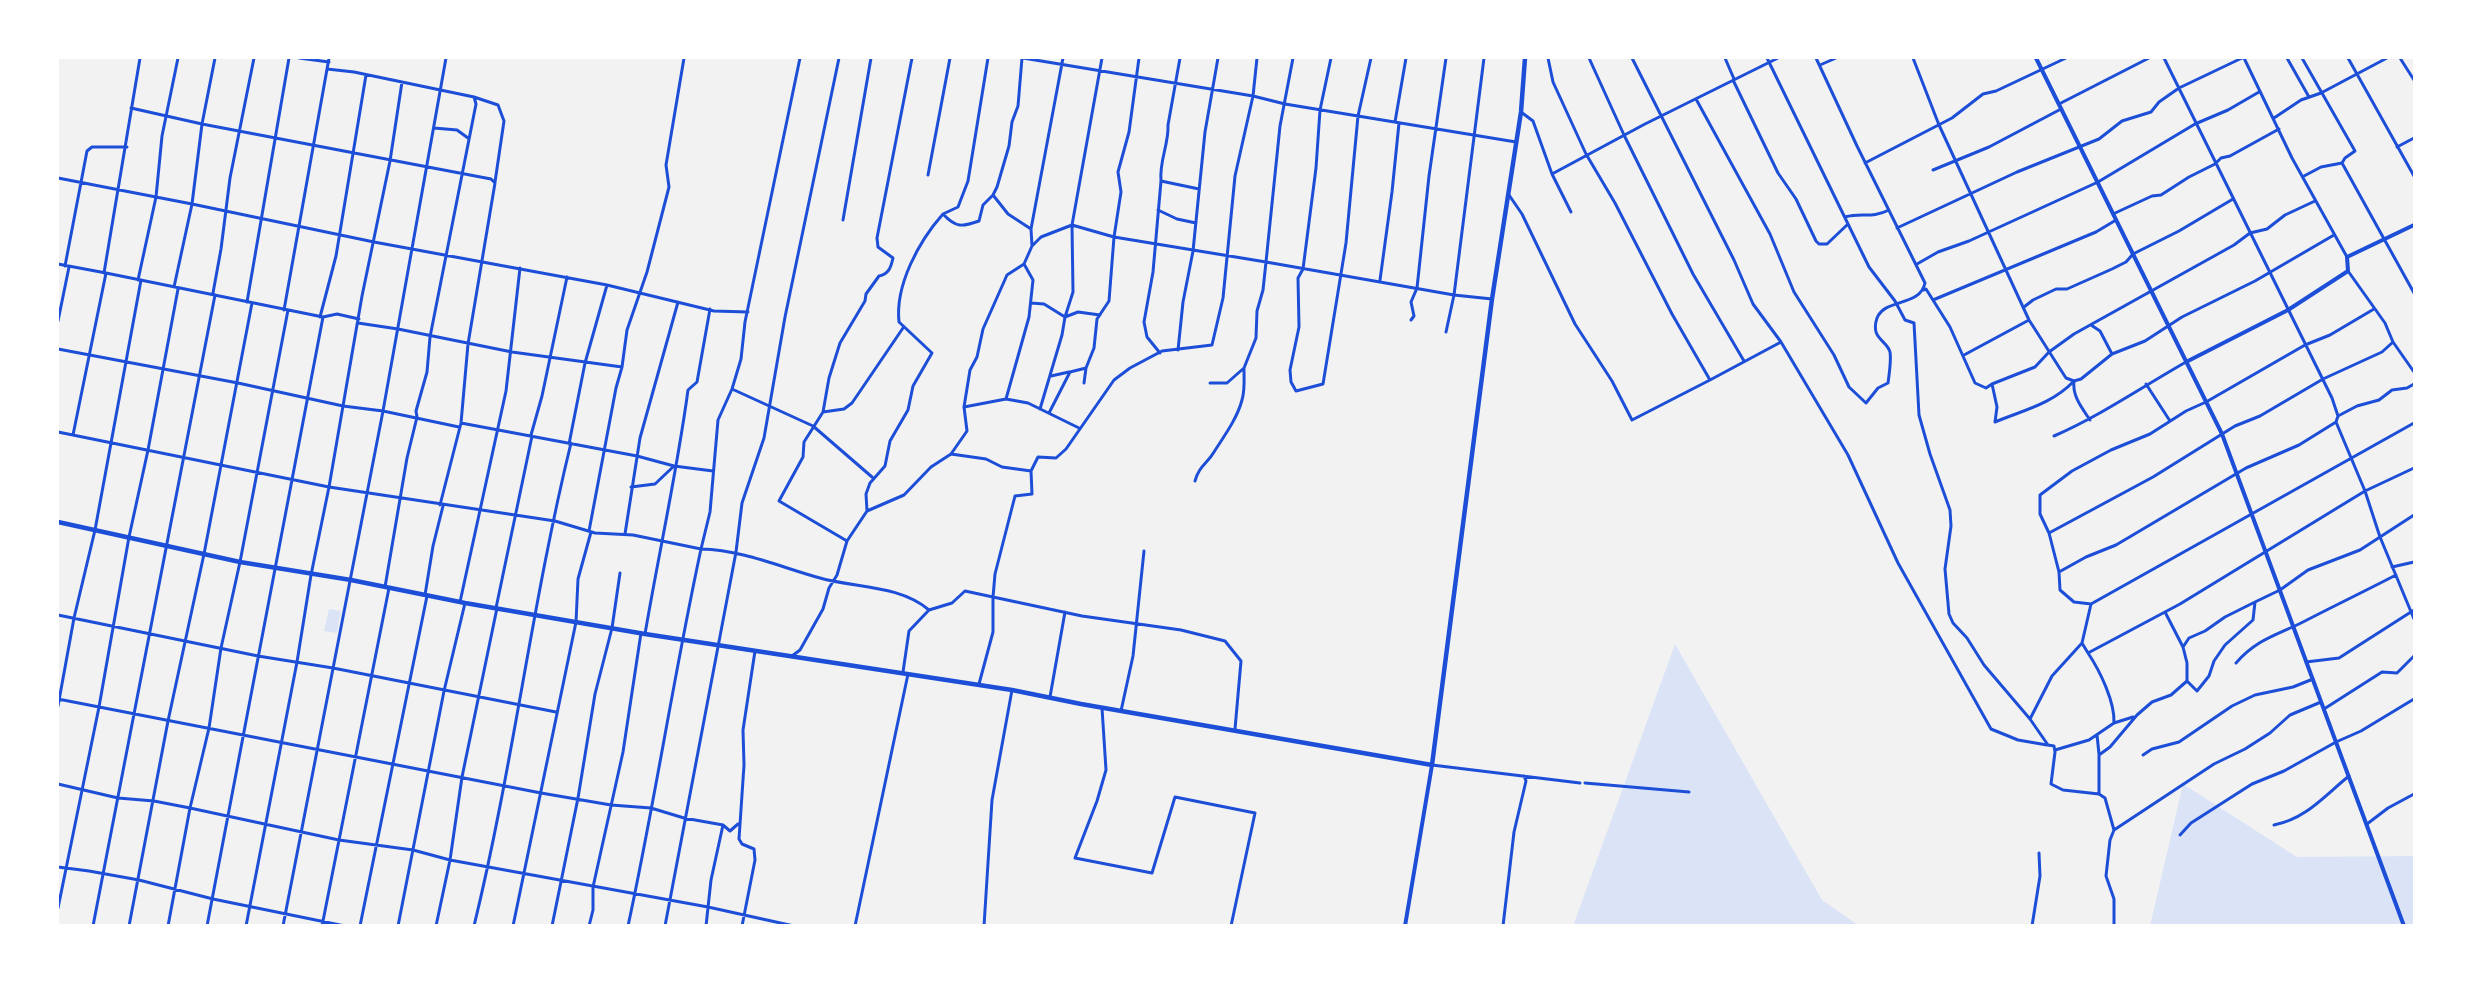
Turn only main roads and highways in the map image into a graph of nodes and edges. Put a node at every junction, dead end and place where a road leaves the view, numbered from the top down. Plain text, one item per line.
1 (1525, 58) edge
2 (58, 522) edge

1 - 2 main road

